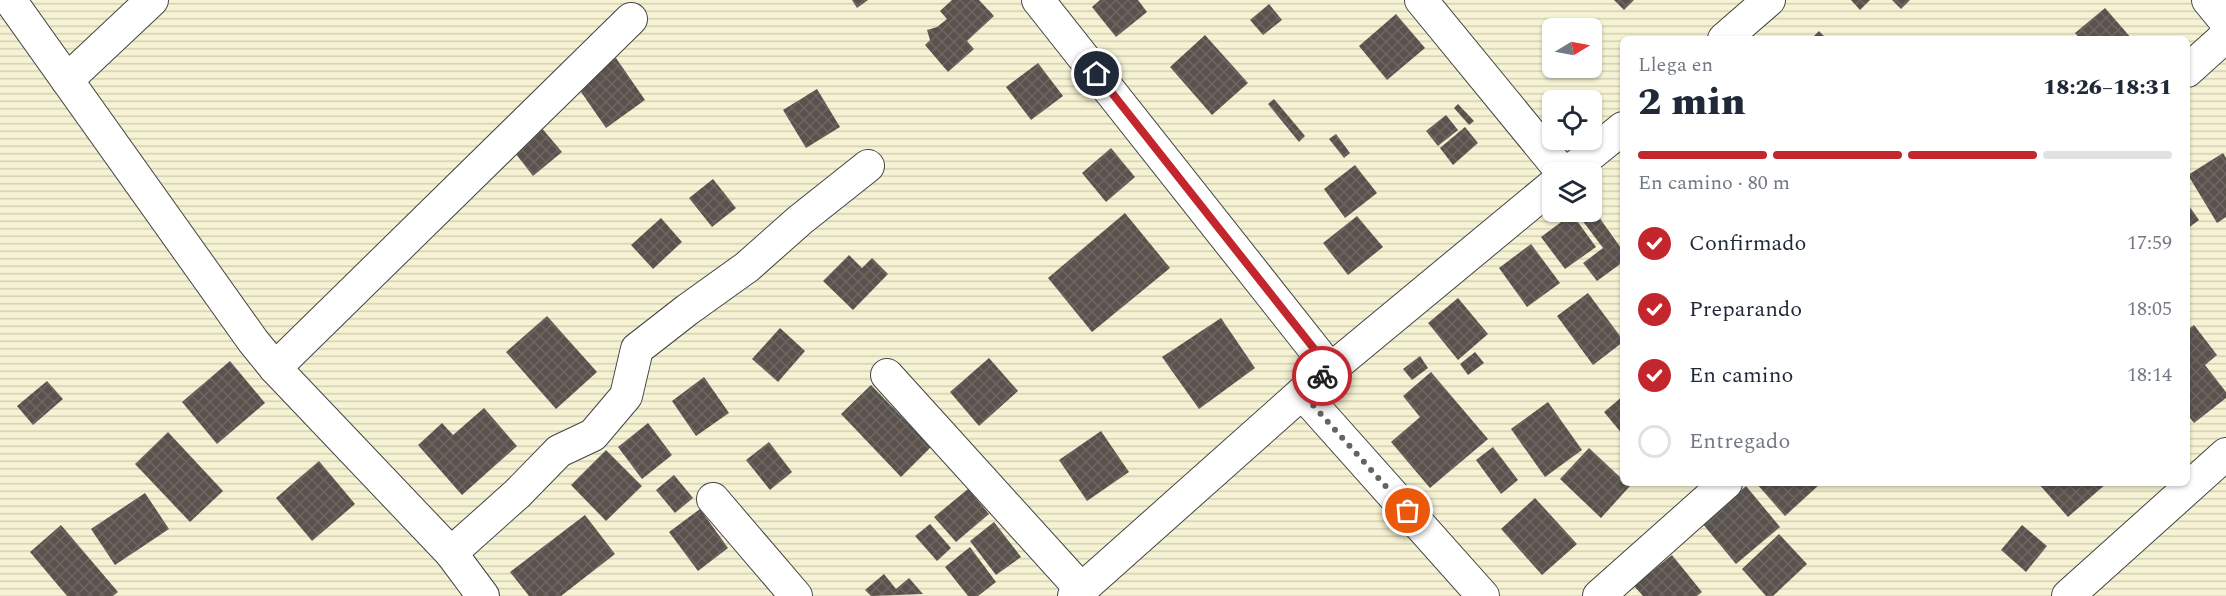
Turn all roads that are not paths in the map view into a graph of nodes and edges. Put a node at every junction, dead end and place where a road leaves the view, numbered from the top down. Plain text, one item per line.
1 (10, 0) edge
2 (152, 0) edge
3 (1038, 0) edge
4 (1421, 0) edge
5 (1769, 0) edge
6 (2208, 0) edge
7 (631, 19) dead end
8 (2226, 22) edge
9 (1727, 36) edge
10 (2226, 36) edge
11 (2190, 68) edge
12 (67, 80) junction
13 (1620, 130) edge
14 (1554, 162) edge
15 (1581, 162) edge
16 (868, 166) dead end
17 (1542, 194) edge
18 (275, 368) junction
19 (1330, 369) junction
20 (887, 375) dead end
21 (1302, 393) junction
22 (2226, 454) edge
23 (1723, 486) edge
24 (712, 499) dead end
25 (451, 553) junction
26 (1077, 592) edge
27 (483, 596) edge
28 (796, 596) edge
29 (1483, 596) edge
30 (1599, 596) edge
31 (2068, 596) edge

1 - 12 street
2 - 12 street
3 - 19 street
4 - 14 street
5 - 9 street
6 - 8 street
7 - 18 street
10 - 11 street
12 - 18 street
13 - 15 street
16 - 25 street
17 - 19 street
18 - 25 street
19 - 21 street
20 - 26 street
21 - 26 street
21 - 29 street
22 - 31 street
23 - 30 street
24 - 28 street
25 - 27 street

